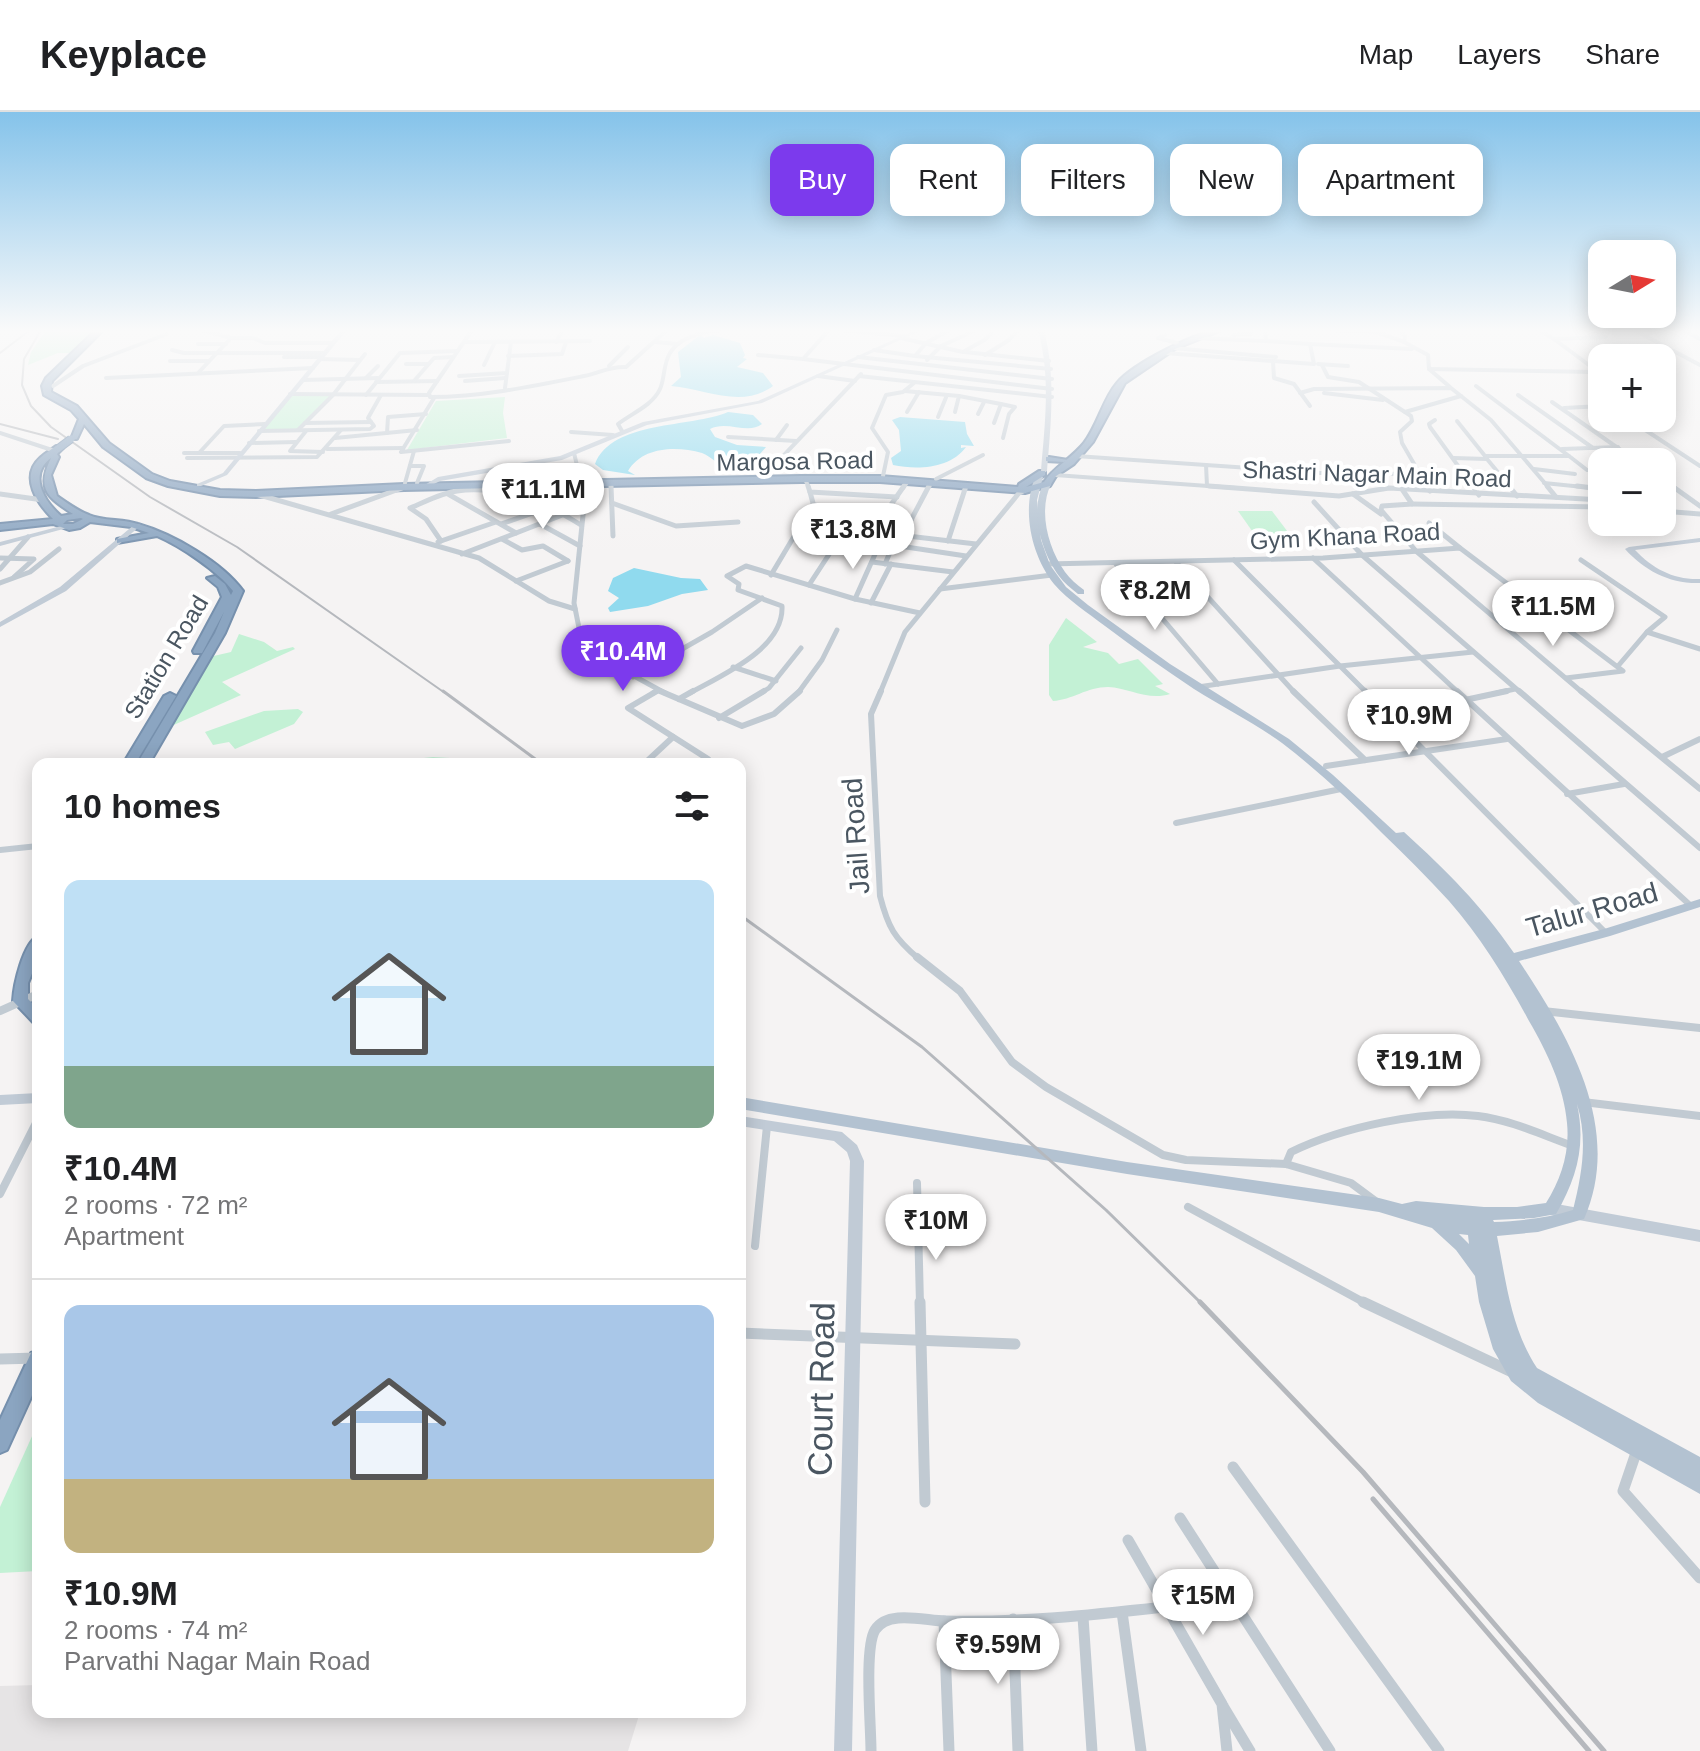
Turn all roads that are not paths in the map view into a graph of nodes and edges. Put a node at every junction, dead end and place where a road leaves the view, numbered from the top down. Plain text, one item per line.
1 (71, 406) edge
2 (82, 406) edge
3 (280, 406) edge
4 (322, 406) edge
5 (372, 406) edge
6 (429, 406) edge
7 (645, 406) edge
8 (735, 406) edge
9 (830, 406) edge
10 (881, 406) edge
11 (910, 406) edge
12 (942, 406) edge
13 (956, 406) edge
14 (982, 406) edge
15 (1000, 406) edge
16 (1013, 406) edge
17 (1051, 406) edge
18 (1057, 406) edge
19 (1100, 406) edge
20 (1108, 406) edge
21 (1396, 406) edge
22 (1424, 406) edge
23 (1475, 406) edge
24 (1503, 406) edge
25 (1534, 406) edge
26 (1588, 407) edge
27 (1562, 408) joint
28 (907, 412) dead end
29 (955, 412) dead end
30 (1405, 412) junction
31 (978, 414) dead end
32 (424, 415) junction
33 (938, 417) dead end
34 (1435, 420) dead end
35 (1457, 421) dead end
36 (371, 422) junction
37 (305, 423) junction
38 (994, 423) dead end
39 (265, 424) junction
40 (787, 425) dead end
41 (94, 427) junction
42 (298, 430) junction
43 (306, 430) junction
44 (341, 430) junction
45 (417, 430) junction
46 (259, 431) junction
47 (622, 431) junction
48 (571, 432) dead end
49 (1648, 432) edge
50 (0, 433) edge
51 (390, 433) junction
52 (613, 435) junction
53 (76, 436) junction
54 (728, 437) dead end
55 (335, 438) junction
56 (360, 438) junction
57 (1003, 438) dead end
58 (776, 440) junction
59 (509, 441) dead end
60 (796, 441) junction
61 (296, 442) junction
62 (386, 442) dead end
63 (249, 443) junction
64 (1618, 447) joint
65 (355, 448) junction
66 (403, 448) junction
67 (1588, 448) edge
68 (1593, 448) joint
69 (1560, 449) junction
70 (326, 450) junction
71 (56, 451) junction
72 (414, 451) junction
73 (199, 453) junction
74 (574, 453) junction
75 (983, 455) dead end
76 (238, 456) junction
77 (1076, 456) junction
78 (1522, 456) junction
79 (1569, 456) junction
80 (1454, 458) junction
81 (1486, 458) junction
82 (1206, 465) junction
83 (410, 466) junction
84 (1700, 466) edge
85 (1533, 469) junction
86 (1048, 470) junction
87 (1587, 470) dead end
88 (1422, 473) junction
89 (225, 474) junction
90 (1575, 474) dead end
91 (883, 476) junction
92 (763, 477) junction
93 (805, 479) junction
94 (908, 481) junction
95 (934, 481) junction
96 (584, 483) junction
97 (1544, 483) junction
98 (424, 484) junction
99 (199, 485) junction
100 (405, 485) junction
101 (611, 485) junction
102 (966, 486) junction
103 (1207, 486) junction
104 (1588, 487) edge
105 (1402, 489) junction
106 (1676, 489) edge
107 (1430, 491) junction
108 (229, 492) junction
109 (810, 492) junction
110 (1031, 492) junction
111 (0, 494) edge
112 (256, 494) junction
113 (448, 494) junction
114 (1353, 494) junction
115 (1479, 495) junction
116 (1517, 496) junction
117 (897, 497) junction
118 (1556, 498) junction
119 (1588, 499) edge
120 (44, 501) junction
121 (1314, 502) dead end
122 (612, 503) junction
123 (1412, 504) junction
124 (813, 505) junction
125 (1700, 506) edge
126 (549, 507) junction
127 (583, 507) junction
128 (860, 507) junction
129 (1588, 507) edge
130 (886, 510) junction
131 (1676, 512) edge
132 (331, 514) junction
133 (567, 514) junction
134 (1700, 514) edge
135 (80, 517) junction
136 (1385, 517) junction
137 (879, 520) junction
138 (911, 520) junction
139 (738, 522) dead end
140 (498, 523) junction
141 (1429, 523) dead end
142 (61, 524) junction
143 (540, 524) junction
144 (581, 525) junction
145 (904, 526) junction
146 (134, 527) junction
147 (4, 529) edge
148 (516, 533) junction
149 (153, 535) junction
150 (899, 535) junction
151 (613, 536) dead end
152 (28, 537) junction
153 (502, 539) junction
154 (1700, 540) edge
155 (14, 541) junction
156 (120, 541) junction
157 (441, 541) junction
158 (948, 541) junction
159 (0, 544) edge
160 (429, 544) junction
161 (976, 544) junction
162 (893, 545) junction
163 (580, 546) junction
164 (1457, 548) junction
165 (59, 549) dead end
166 (1416, 551) junction
167 (461, 554) junction
168 (1362, 555) junction
169 (966, 556) junction
170 (578, 557) junction
171 (0, 558) edge
172 (10, 558) junction
173 (1313, 558) junction
174 (1234, 560) junction
175 (1581, 560) dead end
176 (568, 561) junction
177 (872, 562) junction
178 (1176, 562) junction
179 (1051, 563) junction
180 (1115, 563) junction
181 (888, 564) junction
182 (0, 569) edge
183 (953, 572) junction
184 (771, 575) junction
185 (1052, 575) junction
186 (12, 579) junction
187 (516, 581) junction
188 (1700, 581) edge
189 (0, 583) edge
190 (809, 585) junction
191 (940, 589) junction
192 (232, 596) junction
193 (762, 598) junction
194 (855, 599) junction
195 (871, 603) junction
196 (575, 609) junction
197 (920, 613) junction
198 (0, 625) edge
199 (837, 630) dead end
200 (1647, 632) junction
201 (801, 648) dead end
202 (1700, 649) edge
203 (1473, 652) junction
204 (1419, 658) junction
205 (1340, 666) junction
206 (1618, 666) junction
207 (733, 667) junction
208 (1277, 675) junction
209 (633, 677) junction
210 (1566, 678) junction
211 (776, 681) junction
212 (1209, 685) junction
213 (1515, 689) junction
214 (658, 690) junction
215 (679, 699) junction
216 (1465, 700) junction
217 (719, 718) junction
218 (673, 737) junction
219 (1507, 739) junction
220 (1700, 739) edge
221 (1425, 752) junction
222 (1662, 757) junction
223 (133, 758) edge
224 (146, 758) edge
225 (650, 758) edge
226 (706, 758) edge
227 (1365, 760) junction
228 (1326, 766) junction
229 (1624, 784) junction
230 (1341, 789) junction
231 (1700, 789) edge
232 (1567, 794) junction
233 (1176, 823) dead end
234 (32, 847) edge
235 (1700, 848) edge
236 (0, 850) edge
237 (1695, 904) edge
238 (1606, 933) junction
239 (32, 956) edge
240 (1503, 960) junction
241 (32, 996) edge
242 (20, 1001) junction
243 (0, 1011) edge
244 (1543, 1011) junction
245 (32, 1012) edge
246 (1700, 1028) edge
247 (32, 1098) edge
248 (0, 1100) edge
249 (1583, 1102) junction
250 (746, 1104) edge
251 (1700, 1116) edge
252 (746, 1122) edge
253 (767, 1126) junction
254 (32, 1131) edge
255 (1573, 1146) junction
256 (1286, 1164) junction
257 (917, 1183) dead end
258 (0, 1194) edge
259 (1379, 1205) junction
260 (1188, 1207) dead end
261 (1551, 1209) junction
262 (1402, 1211) junction
263 (1579, 1214) junction
264 (1479, 1221) junction
265 (1435, 1223) junction
266 (1700, 1236) edge
267 (755, 1246) dead end
268 (1480, 1272) junction
269 (746, 1333) edge
270 (851, 1337) junction
271 (921, 1342) junction
272 (1015, 1344) dead end
273 (0, 1359) edge
274 (32, 1359) edge
275 (32, 1372) edge
276 (1517, 1375) junction
277 (0, 1443) edge
278 (1637, 1450) junction
279 (1233, 1467) dead end
280 (1700, 1467) edge
281 (1700, 1485) edge
282 (925, 1502) dead end
283 (1180, 1518) dead end
284 (1128, 1540) dead end
285 (1700, 1578) edge
286 (1164, 1607) junction
287 (1122, 1612) junction
288 (1083, 1617) junction
289 (1013, 1619) junction
290 (944, 1621) junction
291 (1222, 1704) junction
292 (843, 1751) edge
293 (871, 1751) edge
294 (949, 1751) edge
295 (1018, 1751) edge
296 (1092, 1751) edge
297 (1141, 1751) edge
298 (1227, 1751) edge
299 (1250, 1751) edge
300 (1330, 1751) edge
301 (1439, 1751) edge

1 - 41 highway
2 - 41 highway
3 - 39 street
4 - 37 street
5 - 36 street
6 - 32 street
7 - 47 street
8 - 47 street
9 - 60 street
10 - 91 street
11 - 28 street
12 - 33 street
13 - 29 street
14 - 31 street
15 - 38 street
16 - 57 street
17 - 86 street
18 - 86 street
19 - 86 highway
20 - 77 highway
21 - 30 street
22 - 30 street
23 - 78 street
24 - 69 street
25 - 68 street
26 - 27 street
27 - 64 street
30 - 88 street
32 - 45 street
32 - 51 street
32 - 51 street
34 - 80 street
35 - 81 street
36 - 37 street
36 - 44 street
37 - 42 street
39 - 46 street
39 - 73 street
40 - 58 street
41 - 53 highway
41 - 53 highway
41 - 99 highway
41 - 108 highway
42 - 43 street
42 - 46 street
43 - 44 street
43 - 61 street
44 - 55 street
45 - 51 street
45 - 66 street
46 - 63 street
47 - 52 street
48 - 52 street
49 - 84 street
50 - 71 street
51 - 56 street
51 - 62 street
52 - 74 street
53 - 71 highway, bridge
54 - 58 street
55 - 56 street
55 - 70 street
56 - 65 street
58 - 60 street
59 - 72 street
60 - 92 street
61 - 63 street
61 - 70 street
63 - 76 street
64 - 68 street
65 - 66 street
65 - 70 street
66 - 72 street
67 - 69 street
69 - 79 street
70 - 76 street
71 - 120 highway
71 - 135 highway
72 - 83 street
73 - 76 street
73 - 76 street
74 - 96 street
74 - 98 street
75 - 95 street
76 - 89 street
77 - 82 street
77 - 86 highway
78 - 79 street
78 - 81 street
78 - 85 street
79 - 87 street
80 - 81 street
80 - 115 street
81 - 116 street
82 - 88 street
82 - 103 street
83 - 98 street
83 - 100 street
85 - 90 street
85 - 97 street
86 - 103 street, Shastri Nagar Main Road
86 - 110 highway
88 - 107 street
89 - 99 street
89 - 108 street
91 - 92 highway
91 - 95 highway
92 - 96 highway
93 - 94 highway, Margosa Road
93 - 101 highway, Margosa Road
93 - 109 street
94 - 95 highway, Margosa Road
94 - 117 street
95 - 102 highway, Margosa Road
95 - 110 highway
95 - 138 street
96 - 98 highway, Margosa Road
96 - 101 highway, Margosa Road
96 - 127 street
97 - 104 street
97 - 118 street
98 - 100 highway, Margosa Road
99 - 108 highway
100 - 108 highway
100 - 112 highway, Margosa Road
100 - 132 street
101 - 122 street
102 - 110 highway, Margosa Road
102 - 158 street
103 - 114 street, Shastri Nagar Main Road
105 - 107 street, Shastri Nagar Main Road
105 - 114 street, Shastri Nagar Main Road
105 - 123 street
106 - 125 street
107 - 115 street, Shastri Nagar Main Road
108 - 112 highway, Margosa Road
109 - 117 street
109 - 124 street
110 - 161 street, Jail Road
110 - 179 main road
111 - 120 street
112 - 132 street
113 - 126 street
113 - 140 street
113 - 157 street
114 - 136 street
115 - 116 street, Shastri Nagar Main Road
116 - 118 street, Shastri Nagar Main Road
117 - 130 street
118 - 119 street, Shastri Nagar Main Road
120 - 142 highway
120 - 147 highway
121 - 168 street
122 - 139 street
122 - 151 street
123 - 129 street
123 - 136 street
124 - 128 street
124 - 184 street
126 - 133 street
126 - 140 street
127 - 133 street
127 - 144 street
128 - 130 street
128 - 190 street
130 - 137 street
131 - 134 street
132 - 160 street
133 - 143 street
133 - 144 street
135 - 142 highway, Station Road
135 - 146 highway, Station Road
136 - 166 street
137 - 138 street
137 - 145 street
137 - 177 street
138 - 145 street
140 - 148 street
140 - 157 street
141 - 164 street
142 - 147 highway
142 - 147 highway
142 - 152 street
143 - 148 street
143 - 163 street
144 - 163 street
145 - 150 street
146 - 149 highway, Station Road
146 - 156 street
146 - 192 highway, Station Road
147 - 155 highway
148 - 153 street
149 - 156 highway
149 - 192 highway, Station Road
150 - 158 street
150 - 162 street
152 - 155 street
152 - 172 street
153 - 167 street
153 - 176 street
154 - 188 street
155 - 159 street
156 - 198 street
157 - 160 street
158 - 161 street
160 - 167 street
161 - 169 street, Jail Road
162 - 169 street
162 - 181 street
163 - 170 street
164 - 166 street, Gym Khana Road
164 - 206 street
165 - 186 street
166 - 168 street, Gym Khana Road
166 - 210 street
167 - 187 street
168 - 173 street, Gym Khana Road
168 - 203 street
169 - 183 street, Jail Road
170 - 176 street
170 - 196 street
171 - 172 street
172 - 182 street
172 - 186 street
173 - 174 street, Gym Khana Road
173 - 204 street
174 - 178 street, Gym Khana Road
174 - 205 street
175 - 200 street
176 - 187 street
177 - 181 street
177 - 194 street
178 - 180 street, Gym Khana Road
178 - 208 street
179 - 180 street, Gym Khana Road
179 - 185 main road
179 - 212 main road
180 - 212 street
181 - 183 street
181 - 195 street
183 - 191 street, Jail Road
184 - 190 street
184 - 193 street
185 - 191 street
185 - 212 main road
186 - 189 street
187 - 196 street
190 - 194 street
191 - 197 street, Jail Road
192 - 223 highway, Station Road
192 - 224 highway, Station Road
193 - 207 street
193 - 209 street
194 - 195 street
195 - 197 street
196 - 209 street
197 - 256 street, Jail Road
199 - 217 street
200 - 202 street
200 - 206 street
201 - 211 street
203 - 204 street
203 - 213 street
204 - 205 street
204 - 216 street
205 - 208 street
205 - 221 street
206 - 210 street
207 - 211 street
207 - 215 street
208 - 212 street
208 - 227 street
209 - 214 street
210 - 222 street
211 - 217 street
212 - 228 main road
212 - 230 main road
213 - 216 street
213 - 229 street
214 - 215 street
214 - 218 street
215 - 217 street
216 - 219 street
218 - 225 street
218 - 226 street
219 - 221 street
219 - 232 street
220 - 222 street
221 - 227 street
221 - 238 street
222 - 231 street
227 - 228 street
228 - 240 main road
229 - 232 street
229 - 235 street
230 - 233 street
230 - 240 main road
232 - 237 street
234 - 236 street
237 - 238 main road, Talur Road
238 - 240 main road, Talur Road
239 - 242 highway
240 - 244 main road
240 - 255 main road
241 - 242 street
242 - 243 street
242 - 245 highway
244 - 246 street
244 - 249 main road
247 - 248 street
249 - 251 street
249 - 263 main road
250 - 259 main road
252 - 253 street, Court Road
253 - 267 street
253 - 270 street, Court Road
254 - 258 street
255 - 256 street
255 - 261 main road
256 - 259 street, Jail Road
257 - 271 street
259 - 262 main road
260 - 276 street
261 - 263 street
261 - 264 main road
262 - 264 main road
262 - 265 main road
263 - 264 main road
263 - 266 street
264 - 265 main road
264 - 268 main road
264 - 280 main road
265 - 268 main road
268 - 276 main road
269 - 270 street
270 - 271 street
270 - 292 street, Court Road
271 - 272 street
271 - 282 street
273 - 274 street
275 - 277 highway
276 - 278 main road
278 - 281 main road
278 - 285 street
279 - 301 street
283 - 300 street
284 - 286 street
286 - 287 street
286 - 291 street
287 - 288 street
287 - 297 street
288 - 289 street
288 - 296 street
289 - 290 street
289 - 295 street
290 - 293 street
290 - 294 street
291 - 298 street
291 - 299 street

